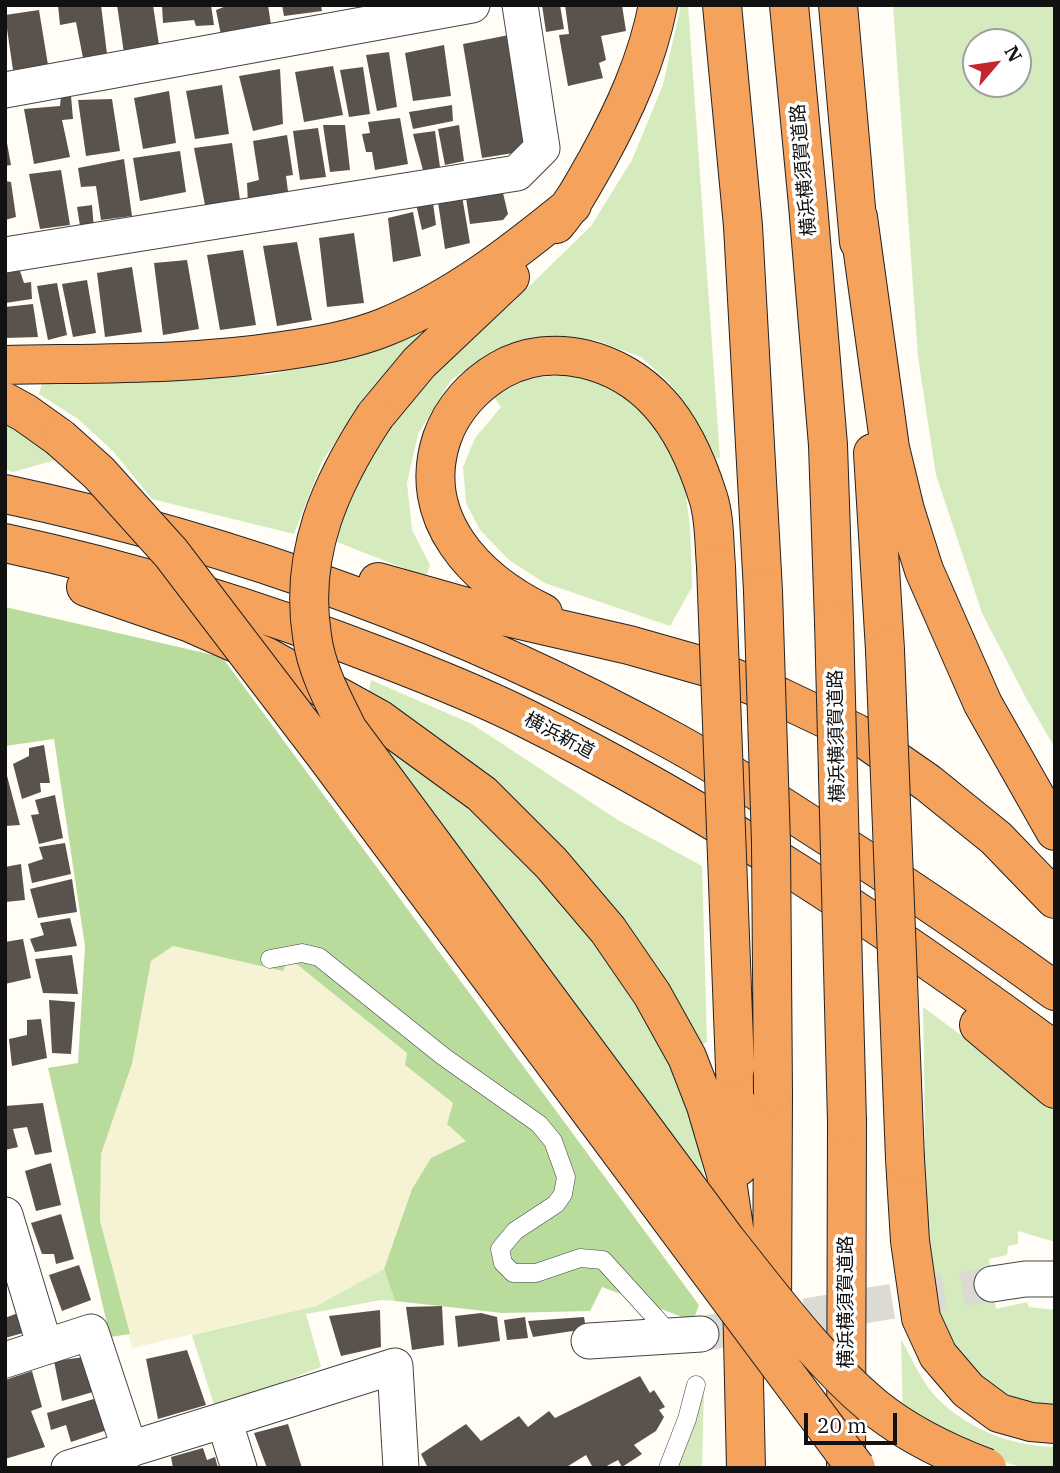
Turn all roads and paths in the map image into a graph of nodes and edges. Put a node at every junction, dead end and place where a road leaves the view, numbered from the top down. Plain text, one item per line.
1 (472, 5) edge
2 (520, 5) edge
3 (658, 5) edge
4 (722, 5) edge
5 (789, 5) edge
6 (811, 5) edge
7 (838, 5) edge
8 (5, 90) edge
9 (572, 205) junction
10 (858, 216) junction
11 (5, 255) edge
12 (5, 365) edge
13 (5, 402) edge
14 (828, 445) junction
15 (5, 494) edge
16 (124, 523) junction
17 (5, 543) edge
18 (5, 564) edge
19 (629, 645) junction
20 (524, 717) junction
21 (1055, 831) edge
22 (1055, 899) edge
23 (270, 959) dead end
24 (1055, 991) edge
25 (1055, 1051) edge
26 (1055, 1089) edge
27 (5, 1215) edge
28 (1055, 1279) edge
29 (742, 1281) junction
30 (992, 1284) tunnel mouth
31 (589, 1340) dead end
32 (661, 1341) joint
33 (45, 1347) junction
34 (5, 1360) edge
35 (696, 1385) dead end
36 (224, 1420) junction
37 (1055, 1424) edge
38 (130, 1450) junction
39 (70, 1468) edge
40 (239, 1468) edge
41 (401, 1468) edge
42 (668, 1468) edge
43 (746, 1468) edge
44 (769, 1468) edge
45 (846, 1468) edge
46 (856, 1468) edge
47 (987, 1468) edge

1 - 8 street
2 - 11 street
3 - 9 highway
4 - 44 highway, bridge
5 - 14 highway, 横浜横須賀道路
6 - 14 highway
7 - 10 highway
9 - 12 highway
9 - 47 highway, bridge
10 - 21 highway
10 - 37 highway, bridge
13 - 46 highway, bridge
14 - 45 highway, 横浜横須賀道路, bridge
15 - 16 highway
16 - 19 highway
16 - 24 highway
17 - 20 highway, 横浜新道
18 - 29 highway
19 - 22 highway
19 - 29 highway, bridge
20 - 25 highway, 横浜新道
20 - 26 highway
23 - 32 lane
27 - 33 street
28 - 30 street
29 - 43 highway
31 - 32 street
33 - 34 street
33 - 38 street
35 - 42 lane
36 - 38 street
36 - 40 street
36 - 41 street
38 - 39 street

